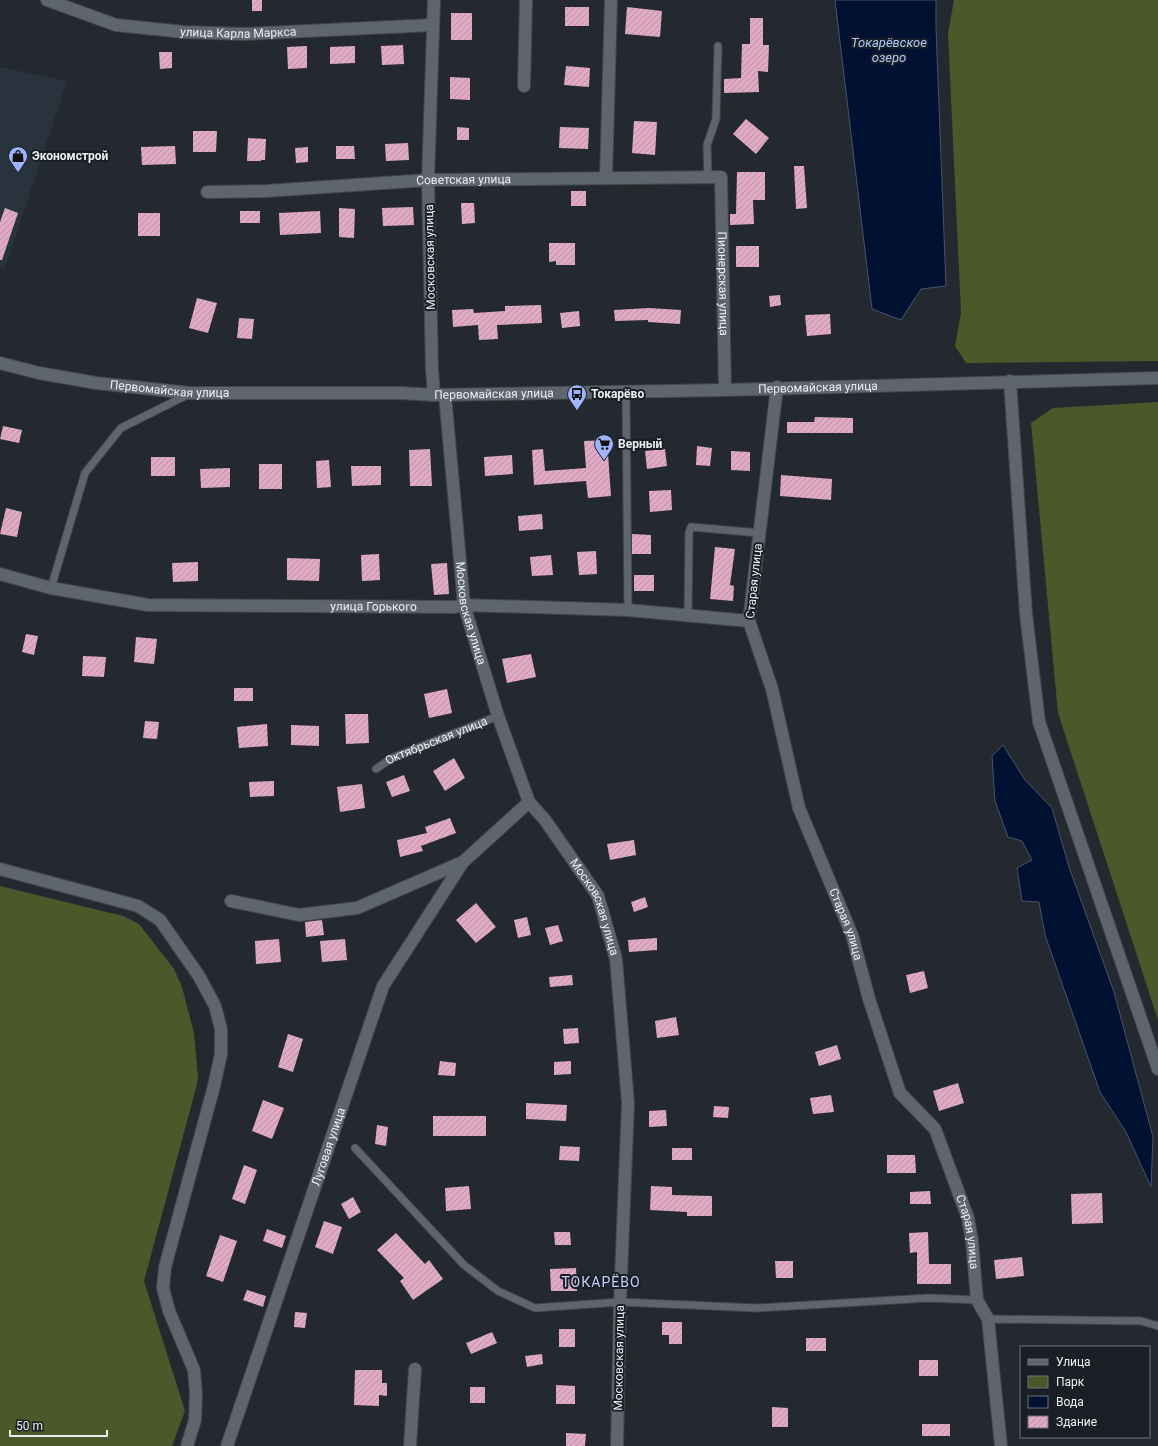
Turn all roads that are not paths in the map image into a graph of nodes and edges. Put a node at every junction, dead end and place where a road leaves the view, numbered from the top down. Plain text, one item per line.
1 (47, 0) edge
2 (434, 0) edge
3 (526, 0) edge
4 (611, 0) edge
5 (433, 25) junction
6 (718, 46) dead end
7 (524, 86) dead end
8 (708, 177) junction
9 (721, 177) joint
10 (606, 178) junction
11 (428, 180) junction
12 (207, 192) dead end
13 (0, 363) edge
14 (1158, 378) edge
15 (1010, 381) junction
16 (777, 387) junction
17 (725, 390) junction
18 (626, 392) junction
19 (190, 394) junction
20 (439, 395) junction
21 (760, 533) junction
22 (0, 574) edge
23 (51, 588) junction
24 (464, 605) junction
25 (628, 610) junction
26 (688, 615) junction
27 (749, 621) junction
28 (498, 716) junction
29 (376, 769) dead end
30 (529, 802) junction
31 (463, 862) junction
32 (0, 869) edge
33 (231, 900) dead end
34 (1158, 1069) edge
35 (355, 1148) dead end
36 (977, 1300) junction
37 (620, 1302) junction
38 (988, 1319) junction
39 (1158, 1326) edge
40 (415, 1369) dead end
41 (188, 1446) edge
42 (227, 1446) edge
43 (410, 1446) edge
44 (617, 1446) edge
45 (1001, 1446) edge

1 - 5 street, улица Карла Маркса
2 - 5 street, Московская улица
3 - 7 street
4 - 10 street
5 - 11 street, Московская улица
6 - 8 lane
8 - 9 street, Советская улица
8 - 10 street, Советская улица
9 - 17 street, Пионерская улица
10 - 11 street, Советская улица
11 - 12 street, Советская улица
11 - 20 street, Московская улица
13 - 19 street, Первомайская улица
14 - 15 street, Первомайская улица
15 - 16 street, Первомайская улица
15 - 34 street
16 - 17 street, Первомайская улица
16 - 21 street, Старая улица
17 - 18 street, Первомайская улица
18 - 20 street, Первомайская улица
18 - 25 lane
19 - 20 street, Первомайская улица
19 - 23 lane
20 - 24 street, Московская улица
21 - 26 lane
21 - 27 street, Старая улица
22 - 23 street, улица Горького
23 - 24 street, улица Горького
24 - 25 street, улица Горького
24 - 28 street, Московская улица
25 - 26 street, улица Горького
26 - 27 street, улица Горького
27 - 36 street, Старая улица
28 - 29 lane, Октябрьская улица
28 - 30 street, Московская улица
30 - 31 street
30 - 37 street, Московская улица
31 - 33 street
31 - 42 street, Луговая улица
32 - 41 street
35 - 37 lane
36 - 37 lane
36 - 38 street, Старая улица
37 - 44 street, Московская улица
38 - 39 lane
38 - 45 street, Старая улица
40 - 43 street

